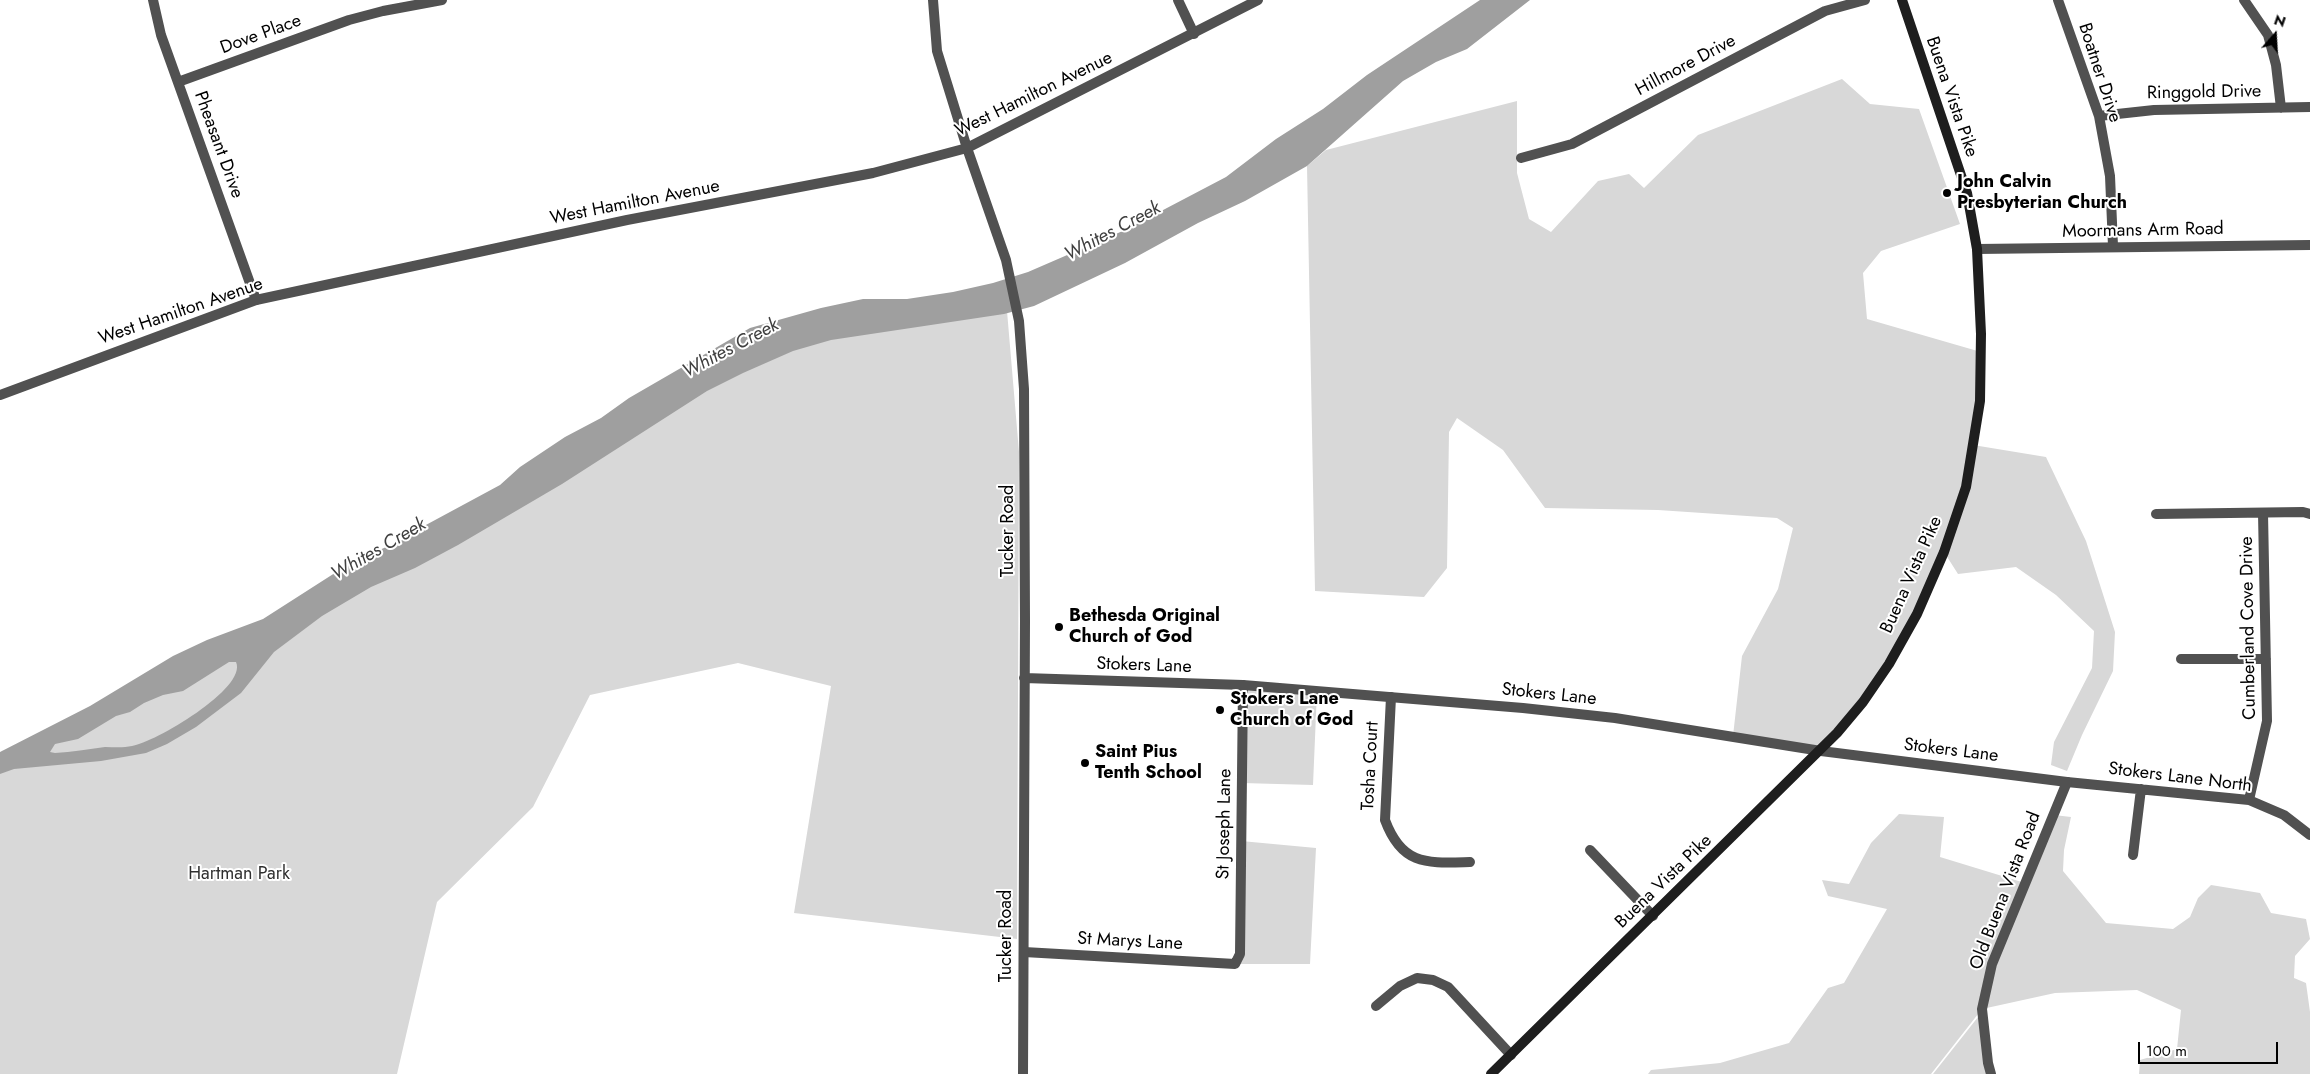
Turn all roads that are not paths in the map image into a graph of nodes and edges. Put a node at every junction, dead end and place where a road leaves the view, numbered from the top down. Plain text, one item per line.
1 (154, 0) edge
2 (442, 0) edge
3 (933, 0) edge
4 (1178, 0) edge
5 (1258, 0) edge
6 (1866, 0) edge
7 (1902, 0) edge
8 (2058, 0) edge
9 (2244, 0) edge
10 (1194, 34) junction
11 (178, 82) junction
12 (2310, 107) edge
13 (2281, 108) junction
14 (2099, 116) junction
15 (967, 148) junction
16 (1521, 158) dead end
17 (2310, 245) edge
18 (2113, 246) junction
19 (1977, 250) junction
20 (256, 300) junction
21 (0, 395) edge
22 (2263, 513) junction
23 (2156, 514) dead end
24 (2310, 514) edge
25 (2181, 659) dead end
26 (2266, 659) junction
27 (1024, 678) junction
28 (1243, 685) junction
29 (1390, 697) junction
30 (1821, 750) junction
31 (2068, 782) junction
32 (2141, 788) junction
33 (2249, 800) junction
34 (2310, 836) edge
35 (1590, 850) dead end
36 (2134, 855) dead end
37 (1470, 862) dead end
38 (1653, 916) junction
39 (1024, 952) junction
40 (1235, 964) joint
41 (1376, 1006) dead end
42 (1511, 1055) junction
43 (1022, 1074) edge
44 (1491, 1074) edge
45 (1991, 1074) edge

1 - 11 street, Pheasant Drive
2 - 11 street, Dove Place
3 - 15 street, Tucker Road
4 - 10 street
5 - 10 street, West Hamilton Avenue
6 - 16 street, Hillmore Drive
7 - 19 main road, Buena Vista Pike
8 - 14 street, Boatner Drive
9 - 13 street
10 - 15 street, West Hamilton Avenue
11 - 20 street, Pheasant Drive
12 - 13 street, Ringgold Drive
13 - 14 street, Ringgold Drive
14 - 18 street, Boatner Drive
15 - 20 street, West Hamilton Avenue
15 - 27 street, Tucker Road
17 - 18 street, Moormans Arm Road
18 - 19 street, Moormans Arm Road
19 - 30 main road, Buena Vista Pike
20 - 21 street, West Hamilton Avenue
22 - 23 street
22 - 24 street
22 - 26 street, Cumberland Cove Drive
25 - 26 street
26 - 33 street, Cumberland Cove Drive
27 - 28 street, Stokers Lane
27 - 39 street, Tucker Road
28 - 29 street, Stokers Lane
28 - 40 street, St Joseph Lane
29 - 30 street, Stokers Lane
29 - 37 street, Tosha Court
30 - 31 street, Stokers Lane
30 - 38 main road, Buena Vista Pike
31 - 32 street, Stokers Lane North
31 - 45 street, Old Buena Vista Road
32 - 33 street, Stokers Lane North
32 - 36 street
33 - 34 street, Stokers Lane North
35 - 38 street
38 - 42 main road, Buena Vista Pike
39 - 40 street, St Marys Lane
39 - 43 street, Tucker Road
41 - 42 street
42 - 44 main road, Buena Vista Pike

